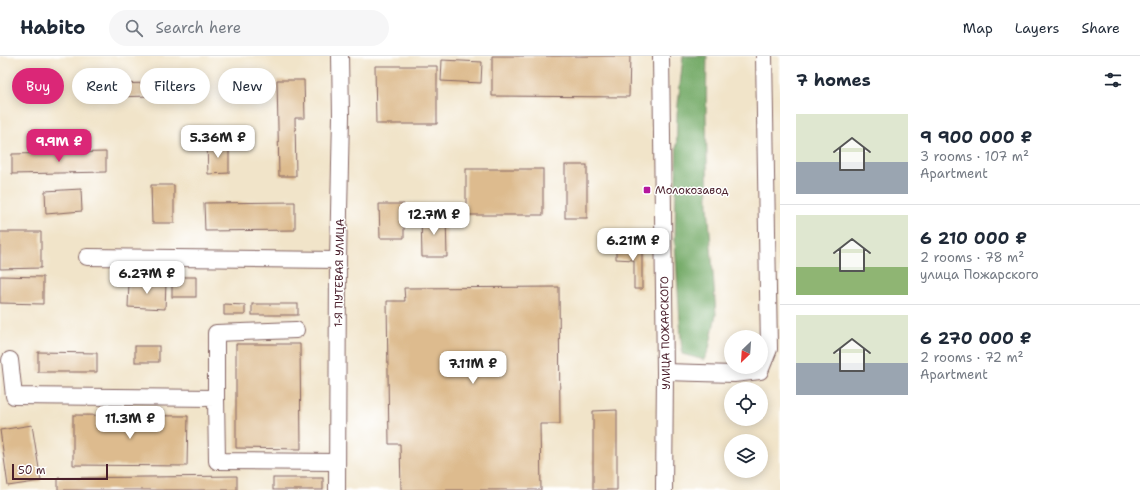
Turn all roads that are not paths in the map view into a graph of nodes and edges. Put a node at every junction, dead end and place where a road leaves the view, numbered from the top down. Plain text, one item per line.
1 (340, 56) edge
2 (661, 56) edge
3 (764, 56) edge
4 (87, 257) dead end
5 (338, 260) junction
6 (296, 330) dead end
7 (10, 360) dead end
8 (665, 372) junction
9 (216, 398) junction
10 (337, 462) junction
11 (337, 490) edge
12 (664, 490) edge

1 - 5 street, 1-Я ПУТЕВАЯ УЛИЦА
2 - 8 street, УЛИЦА ПОЖАРСКОГО
3 - 8 street
4 - 5 street
5 - 10 street, 1-Я ПУТЕВАЯ УЛИЦА
6 - 9 street
7 - 9 street
8 - 12 street, УЛИЦА ПОЖАРСКОГО
9 - 10 street
10 - 11 street, 1-Я ПУТЕВАЯ УЛИЦА

